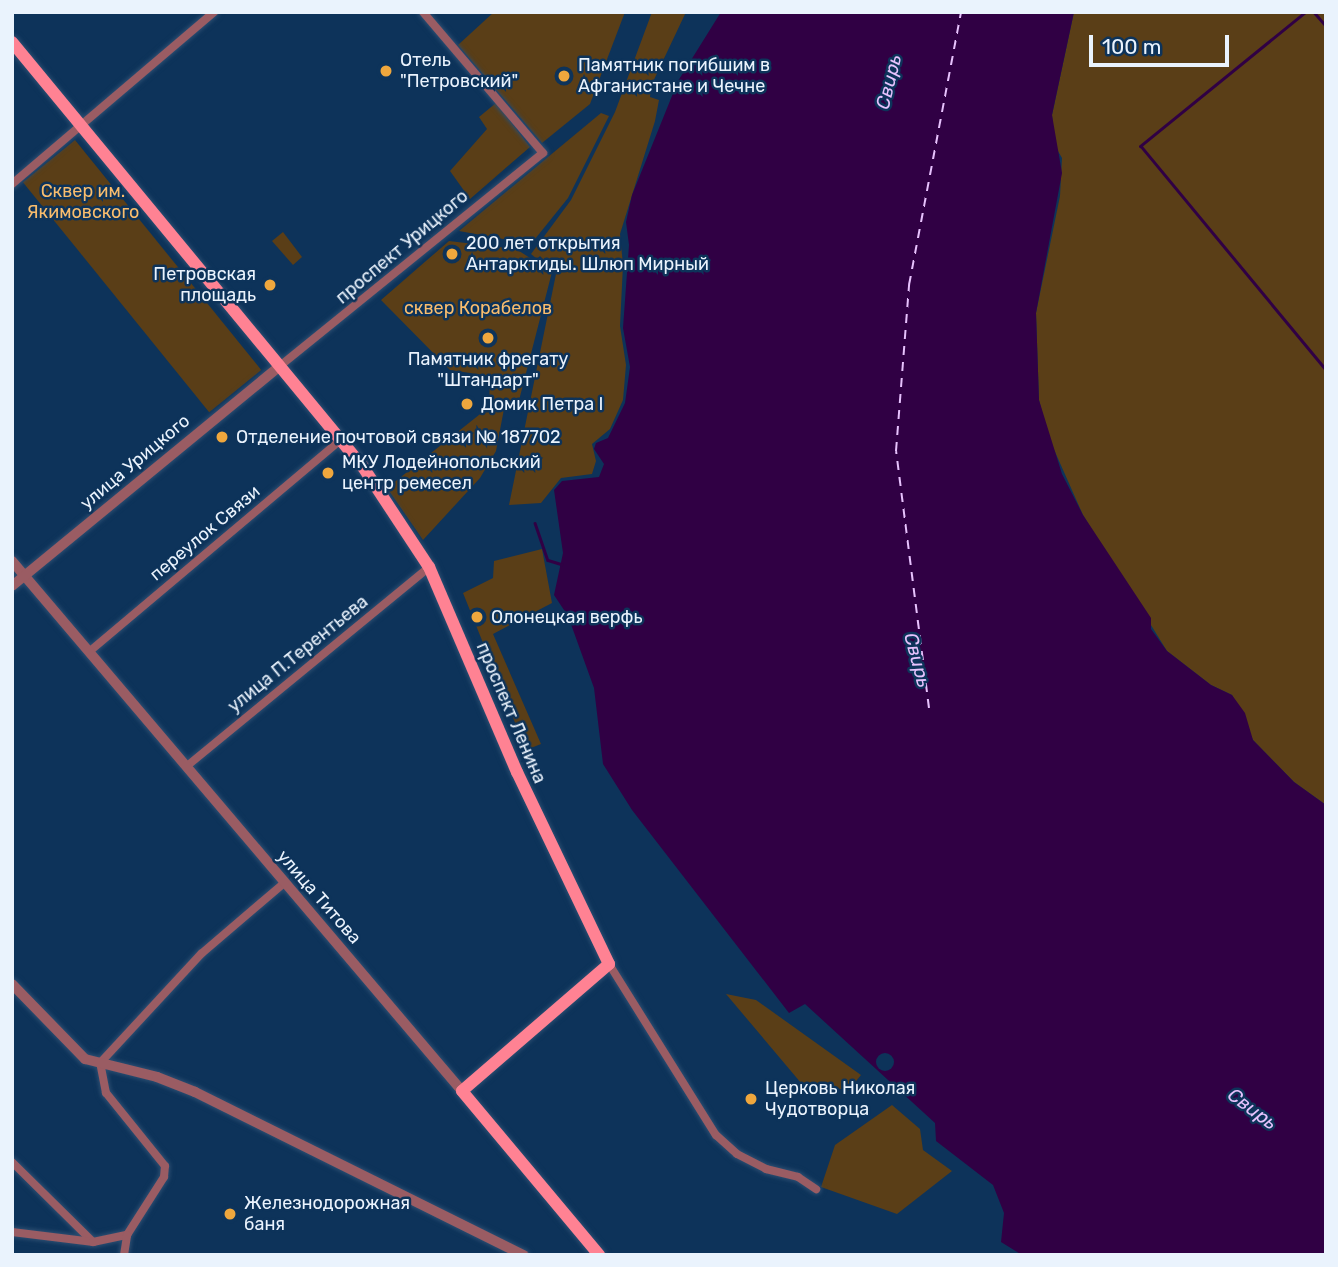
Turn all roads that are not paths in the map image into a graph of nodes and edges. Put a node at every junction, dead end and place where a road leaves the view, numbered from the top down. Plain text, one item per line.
1 (214, 12) edge
2 (423, 12) edge
3 (12, 42) edge
4 (81, 126) junction
5 (12, 184) edge
6 (281, 365) junction
7 (341, 440) junction
8 (12, 561) edge
9 (429, 567) junction
10 (25, 576) junction
11 (12, 586) edge
12 (90, 651) junction
13 (187, 766) junction
14 (284, 883) junction
15 (609, 964) junction
16 (12, 984) edge
17 (100, 1063) junction
18 (462, 1091) junction
19 (12, 1162) edge
20 (816, 1189) dead end
21 (12, 1232) edge
22 (127, 1235) junction
23 (93, 1242) junction
24 (124, 1255) edge
25 (524, 1255) edge
26 (599, 1255) edge

1 - 4 street
2 - 6 street, проспект Урицкого
3 - 4 main road, проспект Ленина
4 - 5 street
4 - 6 main road, проспект Ленина
6 - 7 main road, проспект Ленина
6 - 10 street, улица Урицкого
7 - 9 main road, проспект Ленина
7 - 12 street, переулок Связи
8 - 10 street, улица Титова
9 - 13 street, улица П.Терентьева
9 - 15 main road, проспект Ленина
10 - 11 street, улица Урицкого
10 - 12 street, улица Титова
12 - 13 street, улица Титова
13 - 14 street, улица Титова
14 - 17 street
14 - 18 street, улица Титова
15 - 18 main road
15 - 20 street, проспект Ленина
16 - 17 street
17 - 22 street
17 - 25 street
18 - 26 main road, улица Титова
19 - 23 street
21 - 23 street
22 - 23 street
22 - 24 street

